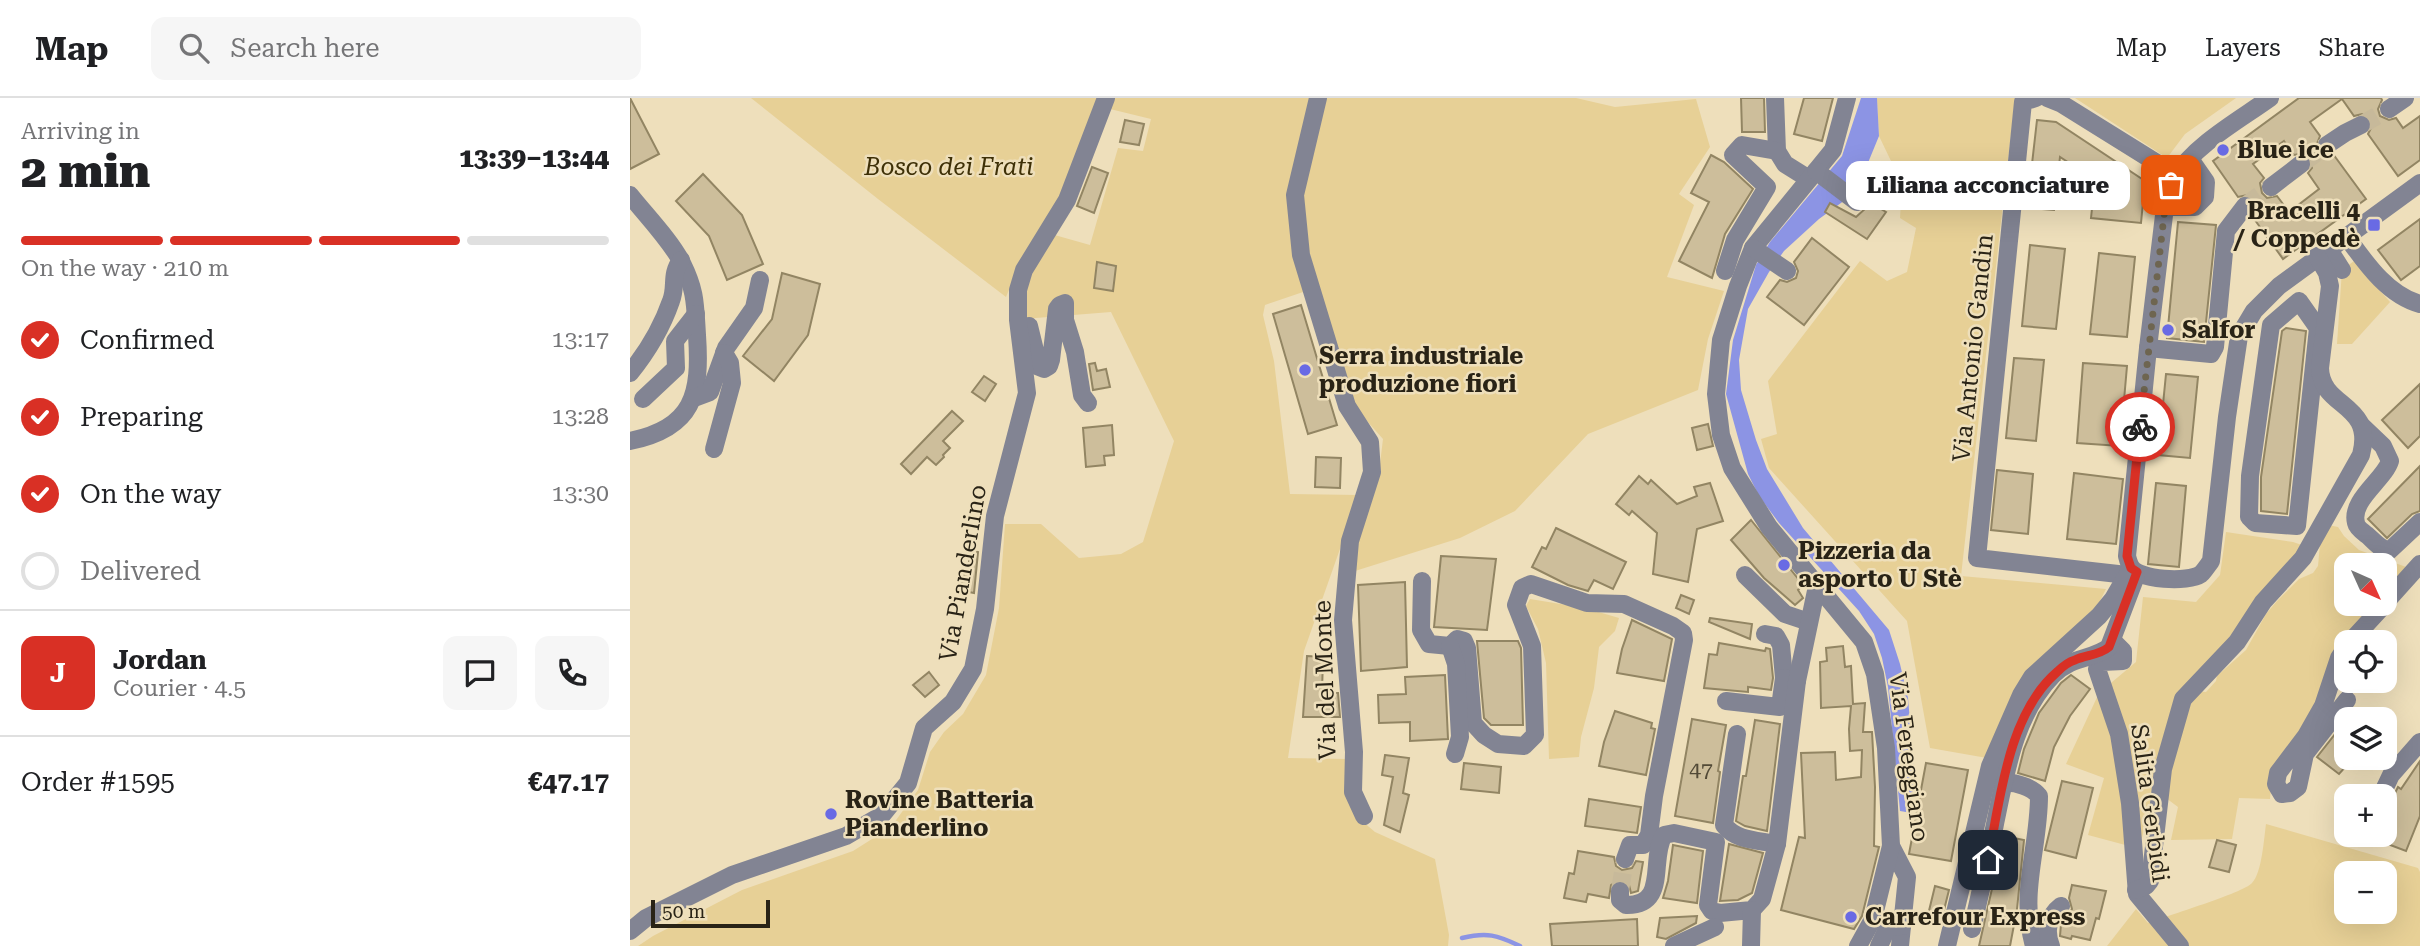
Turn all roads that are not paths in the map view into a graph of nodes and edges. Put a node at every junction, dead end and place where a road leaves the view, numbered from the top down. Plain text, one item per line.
1 (1106, 98) edge
2 (1318, 98) edge
3 (1775, 98) edge
4 (1847, 98) edge
5 (2046, 98) edge
6 (2270, 98) edge
7 (2406, 98) edge
8 (2030, 100) edge
9 (2389, 109) tunnel mouth
10 (2361, 125) tunnel mouth
11 (2327, 145) tunnel mouth
12 (1777, 151) junction
13 (2190, 159) junction
14 (2301, 164) tunnel mouth
15 (2176, 175) junction
16 (1816, 176) junction
17 (2420, 183) edge
18 (2271, 187) tunnel mouth
19 (630, 195) edge
20 (1854, 200) dead end
21 (2245, 206) tunnel mouth
22 (2165, 207) junction
23 (2346, 236) junction
24 (1757, 250) junction
25 (2323, 252) junction
26 (681, 260) junction
27 (1782, 267) dead end
28 (2342, 270) dead end
29 (1725, 271) dead end
30 (760, 280) dead end
31 (2299, 301) joint
32 (2420, 304) edge
33 (696, 314) junction
34 (1019, 324) junction
35 (2148, 348) junction
36 (724, 353) junction
37 (630, 373) edge
38 (694, 398) junction
39 (643, 399) dead end
40 (1088, 403) dead end
41 (2362, 426) junction
42 (630, 441) edge
43 (714, 449) dead end
44 (2420, 522) edge
45 (2420, 564) edge
46 (2132, 572) junction
47 (1745, 575) dead end
48 (1422, 581) dead end
49 (1816, 586) junction
50 (2398, 589) edge
51 (2373, 616) edge
52 (1809, 622) junction
53 (2361, 630) edge
54 (1765, 634) dead end
55 (2113, 641) junction
56 (1450, 646) junction
57 (2334, 673) edge
58 (1791, 679) junction
59 (1726, 701) dead end
60 (2347, 701) dead end
61 (1737, 734) dead end
62 (2420, 742) edge
63 (1455, 754) dead end
64 (2004, 783) junction
65 (2387, 784) edge
66 (1364, 816) dead end
67 (1777, 844) junction
68 (1891, 846) junction
69 (1625, 859) tunnel mouth
70 (2136, 890) junction
71 (1620, 891) dead end
72 (1904, 903) junction
73 (1877, 904) junction
74 (2061, 906) dead end
75 (1752, 910) junction
76 (1902, 926) junction
77 (1715, 927) dead end
78 (1972, 929) dead end
79 (630, 931) edge
80 (1674, 946) edge
81 (1751, 946) edge
82 (1858, 946) edge
83 (1879, 946) edge
84 (1900, 946) edge
85 (1947, 946) edge
86 (2034, 946) edge
87 (2051, 946) edge
88 (2180, 946) edge

1 - 34 street, Via Pianderlino
2 - 66 street, Via del Monte
3 - 12 street
4 - 16 street, Via Fereggiano
5 - 15 street
6 - 13 street
7 - 9 street
8 - 46 street, Via Antonio Gandin
10 - 11 street
12 - 16 street
12 - 29 street
13 - 15 street
13 - 22 street
14 - 18 street
15 - 22 street
16 - 20 street
16 - 24 street, Via Fereggiano
17 - 23 street
19 - 26 street
21 - 35 street
22 - 35 street
23 - 25 street
23 - 32 street
24 - 27 street
24 - 49 street, Via Fereggiano
25 - 28 street
25 - 41 street
25 - 46 street
26 - 33 street
26 - 37 street
30 - 36 street
31 - 31 street
33 - 38 street
33 - 39 street
34 - 40 street
34 - 79 street, Via Pianderlino
35 - 46 street
36 - 38 street
36 - 43 street
38 - 42 street
41 - 44 street
41 - 70 street
45 - 50 street
46 - 55 street
46 - 85 street
47 - 52 street
48 - 56 street
49 - 52 street
49 - 68 street, Via Fereggiano
51 - 53 street
52 - 58 street
54 - 58 street
55 - 64 street
55 - 70 street, Salita Gerbidi
56 - 63 street
56 - 69 street
57 - 60 street
58 - 59 street
58 - 67 street
61 - 67 street
62 - 65 street
64 - 78 street
64 - 86 street
67 - 75 street
68 - 72 street, Via Fereggiano
68 - 73 street
70 - 88 street, Salita Gerbidi
71 - 75 street
72 - 73 street
72 - 76 street, Via Fereggiano
73 - 82 street
74 - 87 street
75 - 81 street
76 - 83 street
76 - 84 street, Via Fereggiano
77 - 80 street

